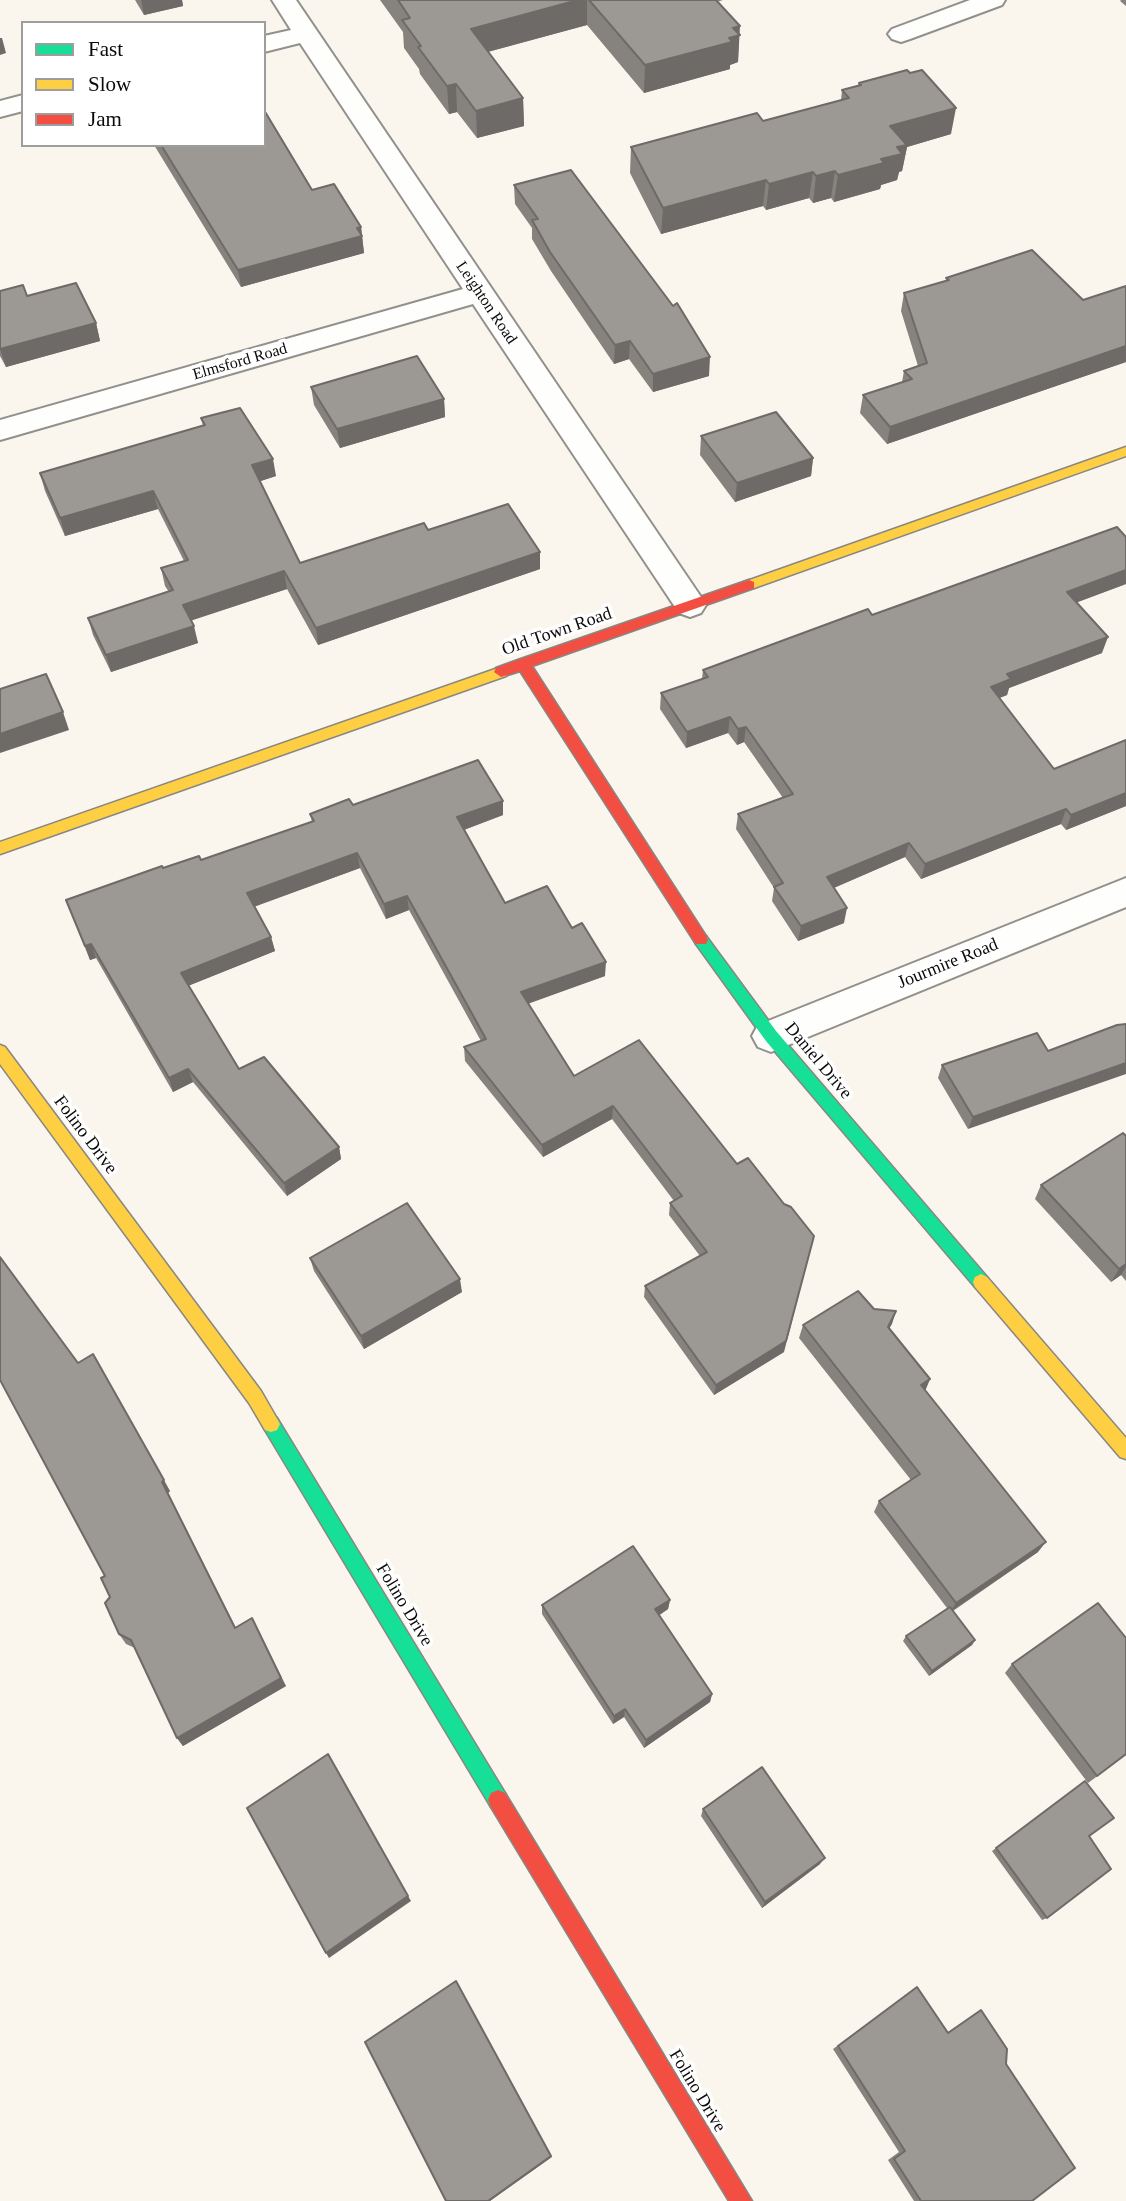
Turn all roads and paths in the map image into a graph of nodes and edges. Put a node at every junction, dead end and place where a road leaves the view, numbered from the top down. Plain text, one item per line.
1 (284, 0) edge
2 (993, 0) edge
3 (305, 34) junction
4 (901, 34) dead end
5 (266, 44) edge
6 (21, 104) edge
7 (0, 109) edge
8 (480, 293) junction
9 (0, 430) edge
10 (1126, 451) edge
11 (690, 606) junction
12 (523, 664) junction
13 (0, 849) edge
14 (1126, 892) edge
15 (771, 1036) junction
16 (0, 1052) edge
17 (1126, 1451) edge
18 (741, 2201) edge

1 - 3 street, Leighton Road
2 - 4 street
3 - 5 street
3 - 8 street, Leighton Road
6 - 7 street
8 - 9 street, Elmsford Road
8 - 11 street, Leighton Road
10 - 11 street, Old Town Road
11 - 12 street, Old Town Road
12 - 13 street, Old Town Road
12 - 15 street, Daniel Drive
14 - 15 street, Jourmire Road
15 - 17 street, Daniel Drive
16 - 18 street, Folino Drive

